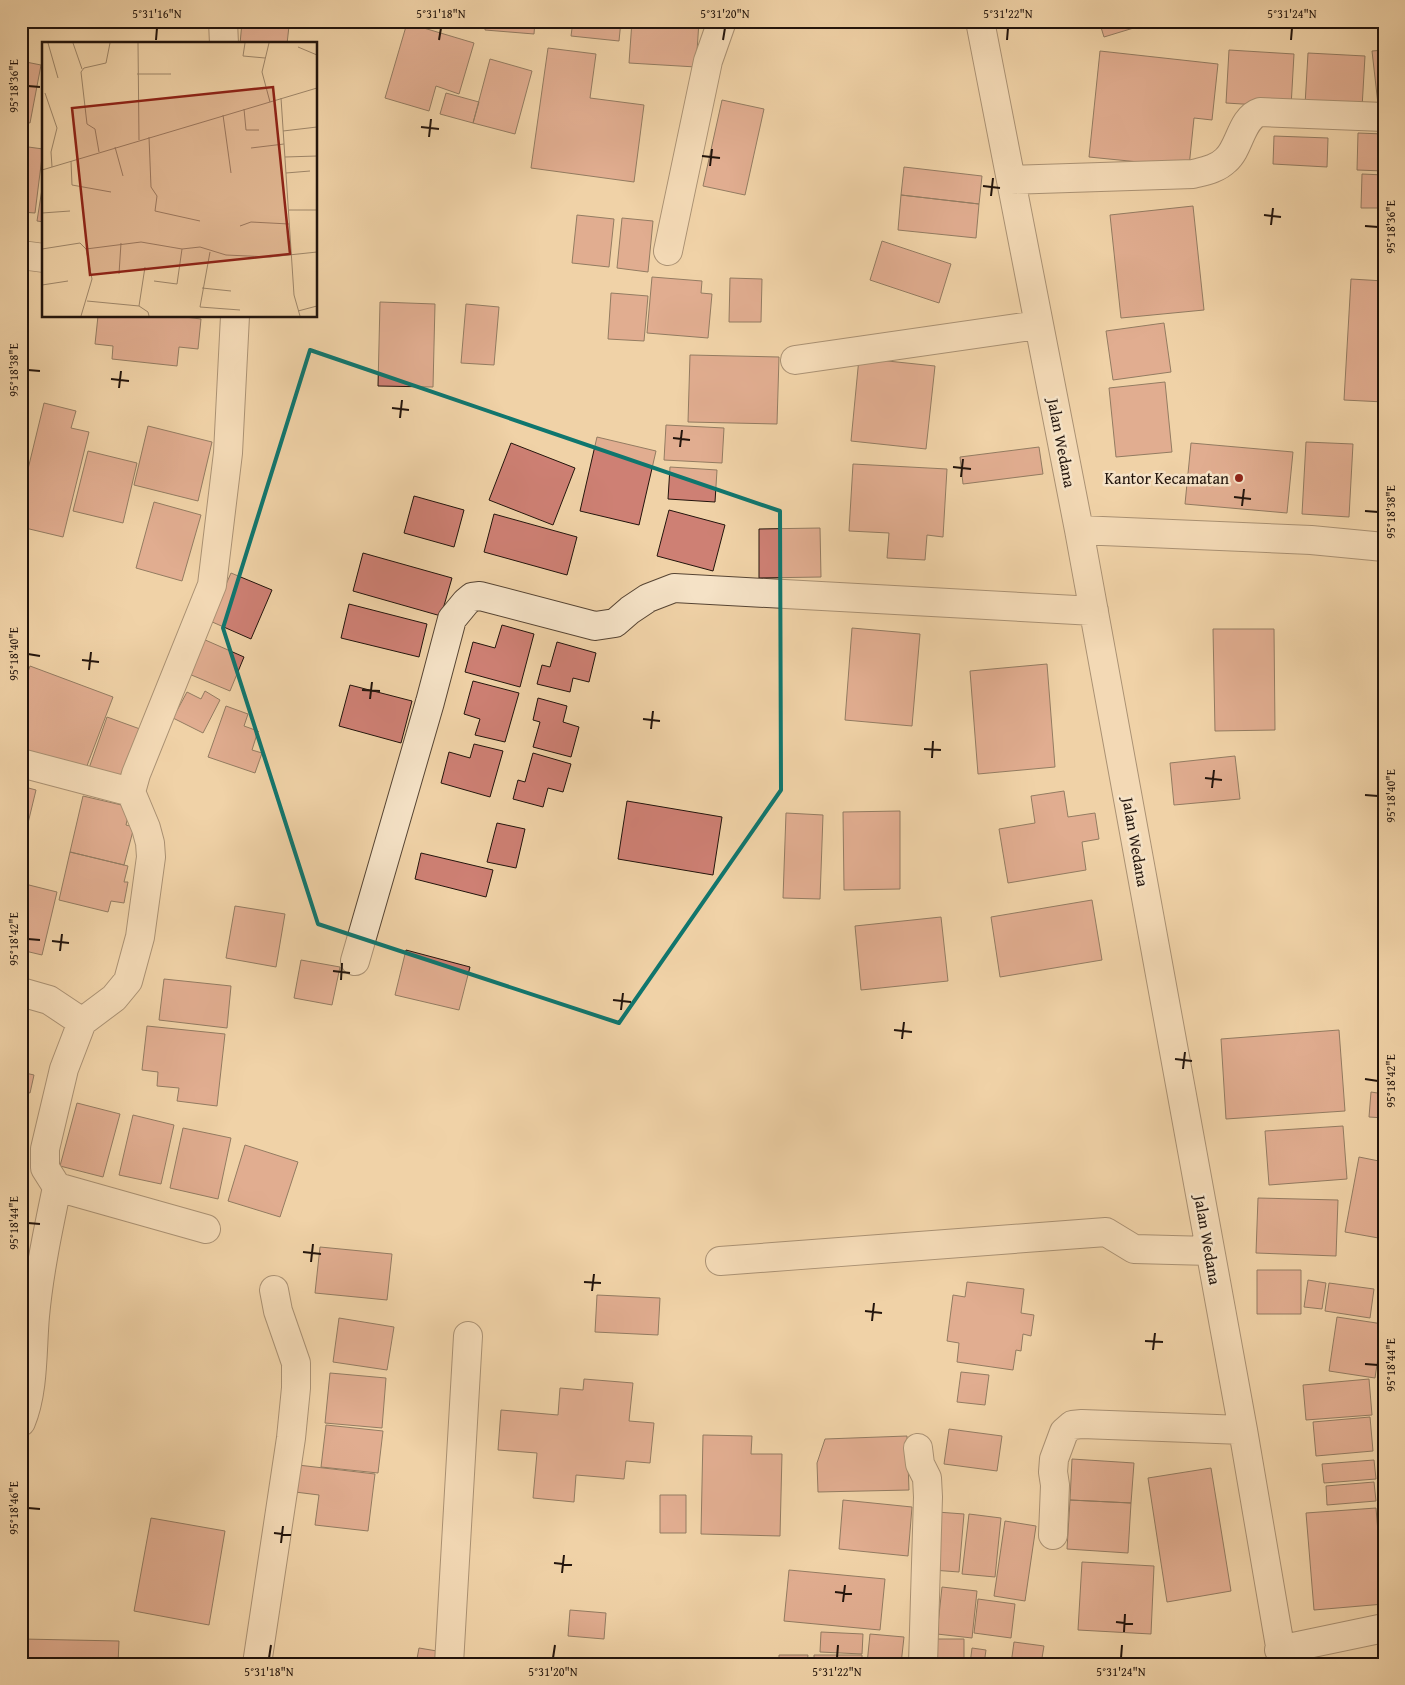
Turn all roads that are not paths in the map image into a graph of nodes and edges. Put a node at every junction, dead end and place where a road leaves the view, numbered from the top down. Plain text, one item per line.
1 (223, 21) edge
2 (722, 21) edge
3 (980, 21) edge
4 (224, 42) edge
5 (1384, 117) edge
6 (1011, 180) junction
7 (668, 251) dead end
8 (21, 255) edge
9 (42, 258) edge
10 (235, 318) edge
11 (1038, 325) junction
12 (795, 360) dead end
13 (1079, 530) junction
14 (1384, 547) edge
15 (1094, 611) junction
16 (21, 763) edge
17 (131, 792) junction
18 (355, 961) dead end
19 (21, 992) edge
20 (82, 1022) junction
21 (57, 1187) junction
22 (206, 1228) dead end
23 (1210, 1251) junction
24 (720, 1261) dead end
25 (274, 1290) dead end
26 (468, 1336) dead end
27 (21, 1422) edge
28 (1243, 1430) junction
29 (918, 1448) dead end
30 (1053, 1535) dead end
31 (1384, 1628) edge
32 (1281, 1657) edge
33 (257, 1664) edge
34 (450, 1664) edge
35 (923, 1664) edge

1 - 4 street
2 - 7 street
3 - 6 street, Jalan Wedana
5 - 6 street
6 - 11 street, Jalan Wedana
8 - 9 street
10 - 17 street
11 - 12 street
11 - 13 street, Jalan Wedana
13 - 14 street
13 - 15 street, Jalan Wedana
15 - 18 street
15 - 23 street, Jalan Wedana
16 - 17 street
17 - 20 street
19 - 20 street
20 - 21 street
21 - 22 street
21 - 27 street
23 - 24 street
23 - 28 street, Jalan Wedana
25 - 33 street
26 - 34 street
28 - 30 street
28 - 32 street, Jalan Wedana
29 - 35 street
31 - 32 street

